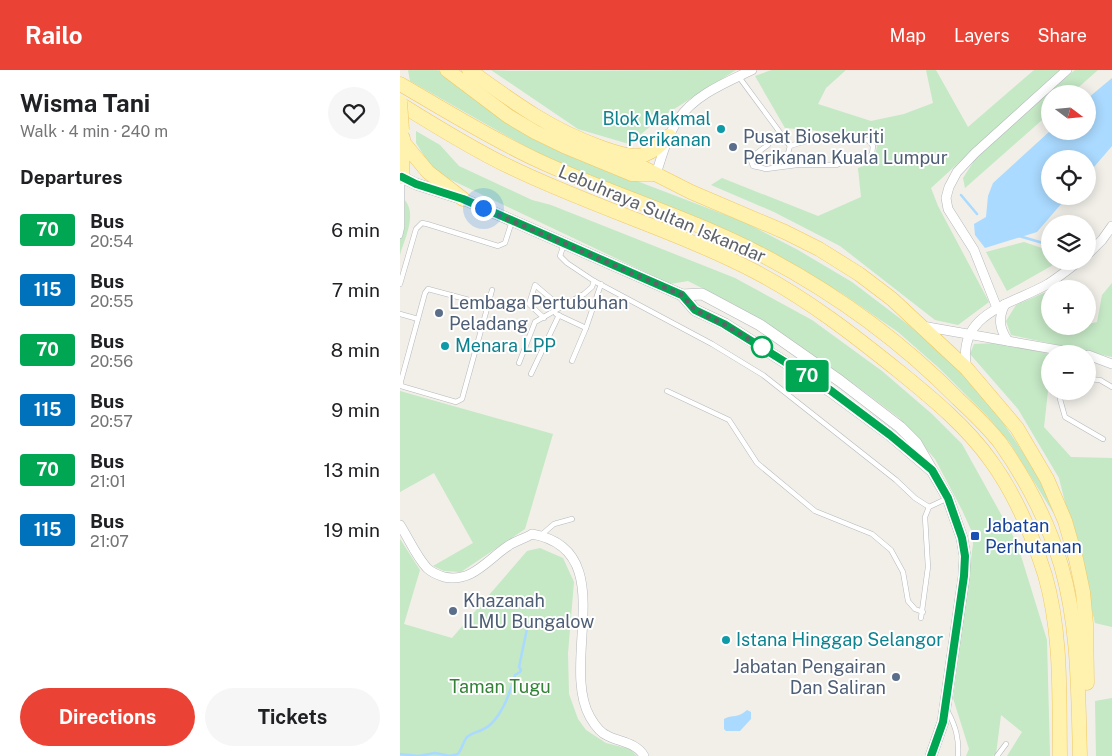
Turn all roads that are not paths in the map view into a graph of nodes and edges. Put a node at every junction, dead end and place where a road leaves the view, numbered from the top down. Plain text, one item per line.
1 (447, 70) edge
2 (469, 70) edge
3 (752, 70) edge
4 (1067, 70) edge
5 (739, 76) junction
6 (400, 84) edge
7 (400, 103) edge
8 (403, 136) junction
9 (669, 136) junction
10 (768, 145) dead end
11 (790, 146) junction
12 (610, 151) junction
13 (790, 166) junction
14 (656, 174) junction
15 (401, 177) edge
16 (463, 199) junction
17 (512, 221) junction
18 (1112, 226) edge
19 (400, 236) edge
20 (564, 244) junction
21 (1096, 246) edge
22 (1067, 270) edge
23 (594, 281) junction
24 (400, 284) edge
25 (601, 284) junction
26 (492, 290) dead end
27 (682, 295) junction
28 (575, 299) junction
29 (488, 305) junction
30 (1001, 306) junction
31 (561, 307) junction
32 (593, 307) junction
33 (553, 312) junction
34 (400, 314) edge
35 (559, 315) junction
36 (544, 318) junction
37 (418, 319) junction
38 (922, 326) junction
39 (586, 328) junction
40 (969, 334) junction
41 (1008, 341) junction
42 (1041, 347) edge
43 (1096, 358) edge
44 (572, 361) dead end
45 (519, 363) dead end
46 (1112, 364) edge
47 (967, 368) junction
48 (531, 374) dead end
49 (1096, 380) edge
50 (1112, 387) edge
51 (666, 391) dead end
52 (1060, 400) edge
53 (1103, 440) dead end
54 (932, 470) junction
55 (948, 498) junction
56 (929, 507) junction
57 (572, 519) dead end
58 (400, 525) edge
59 (540, 536) junction
60 (922, 612) junction
61 (922, 618) dead end
62 (946, 708) junction
63 (1006, 744) dead end
64 (644, 756) edge
65 (931, 756) edge
66 (958, 756) edge
67 (998, 756) edge
68 (1060, 756) edge
69 (1080, 756) edge
70 (1084, 756) edge

1 - 14 main road
2 - 12 main road
3 - 5 street
4 - 30 street
5 - 9 street
5 - 11 lane
6 - 69 main road, Lebuhraya Sultan Iskandar
7 - 8 main road, bridge
7 - 68 main road, Lebuhraya Sultan Iskandar
8 - 15 main road
8 - 16 main road
9 - 12 main road
9 - 14 street
10 - 13 lane
11 - 13 lane
11 - 13 lane
12 - 14 main road
14 - 38 main road
15 - 16 street
15 - 19 lane
16 - 17 street
17 - 20 street
17 - 24 lane
18 - 21 street
20 - 23 lane
20 - 27 street
22 - 30 street
23 - 25 lane
23 - 28 lane
25 - 32 lane
25 - 56 lane
26 - 29 lane
27 - 54 street
27 - 54 street
28 - 31 lane
28 - 32 lane
29 - 37 lane
29 - 37 lane
30 - 40 street
30 - 41 street
31 - 33 lane
31 - 36 lane
32 - 39 lane
33 - 35 lane
33 - 36 lane
34 - 37 lane
35 - 39 lane
35 - 48 lane
36 - 45 lane
38 - 40 street
38 - 47 main road
39 - 44 lane
40 - 41 street
40 - 47 street
41 - 42 street
43 - 46 street
47 - 70 main road
49 - 50 lane
51 - 60 lane
52 - 53 lane
54 - 55 street
55 - 56 lane
55 - 62 street
56 - 60 lane
57 - 59 lane
58 - 59 street
59 - 64 street
60 - 61 lane
62 - 65 street
62 - 66 lane
63 - 67 lane

